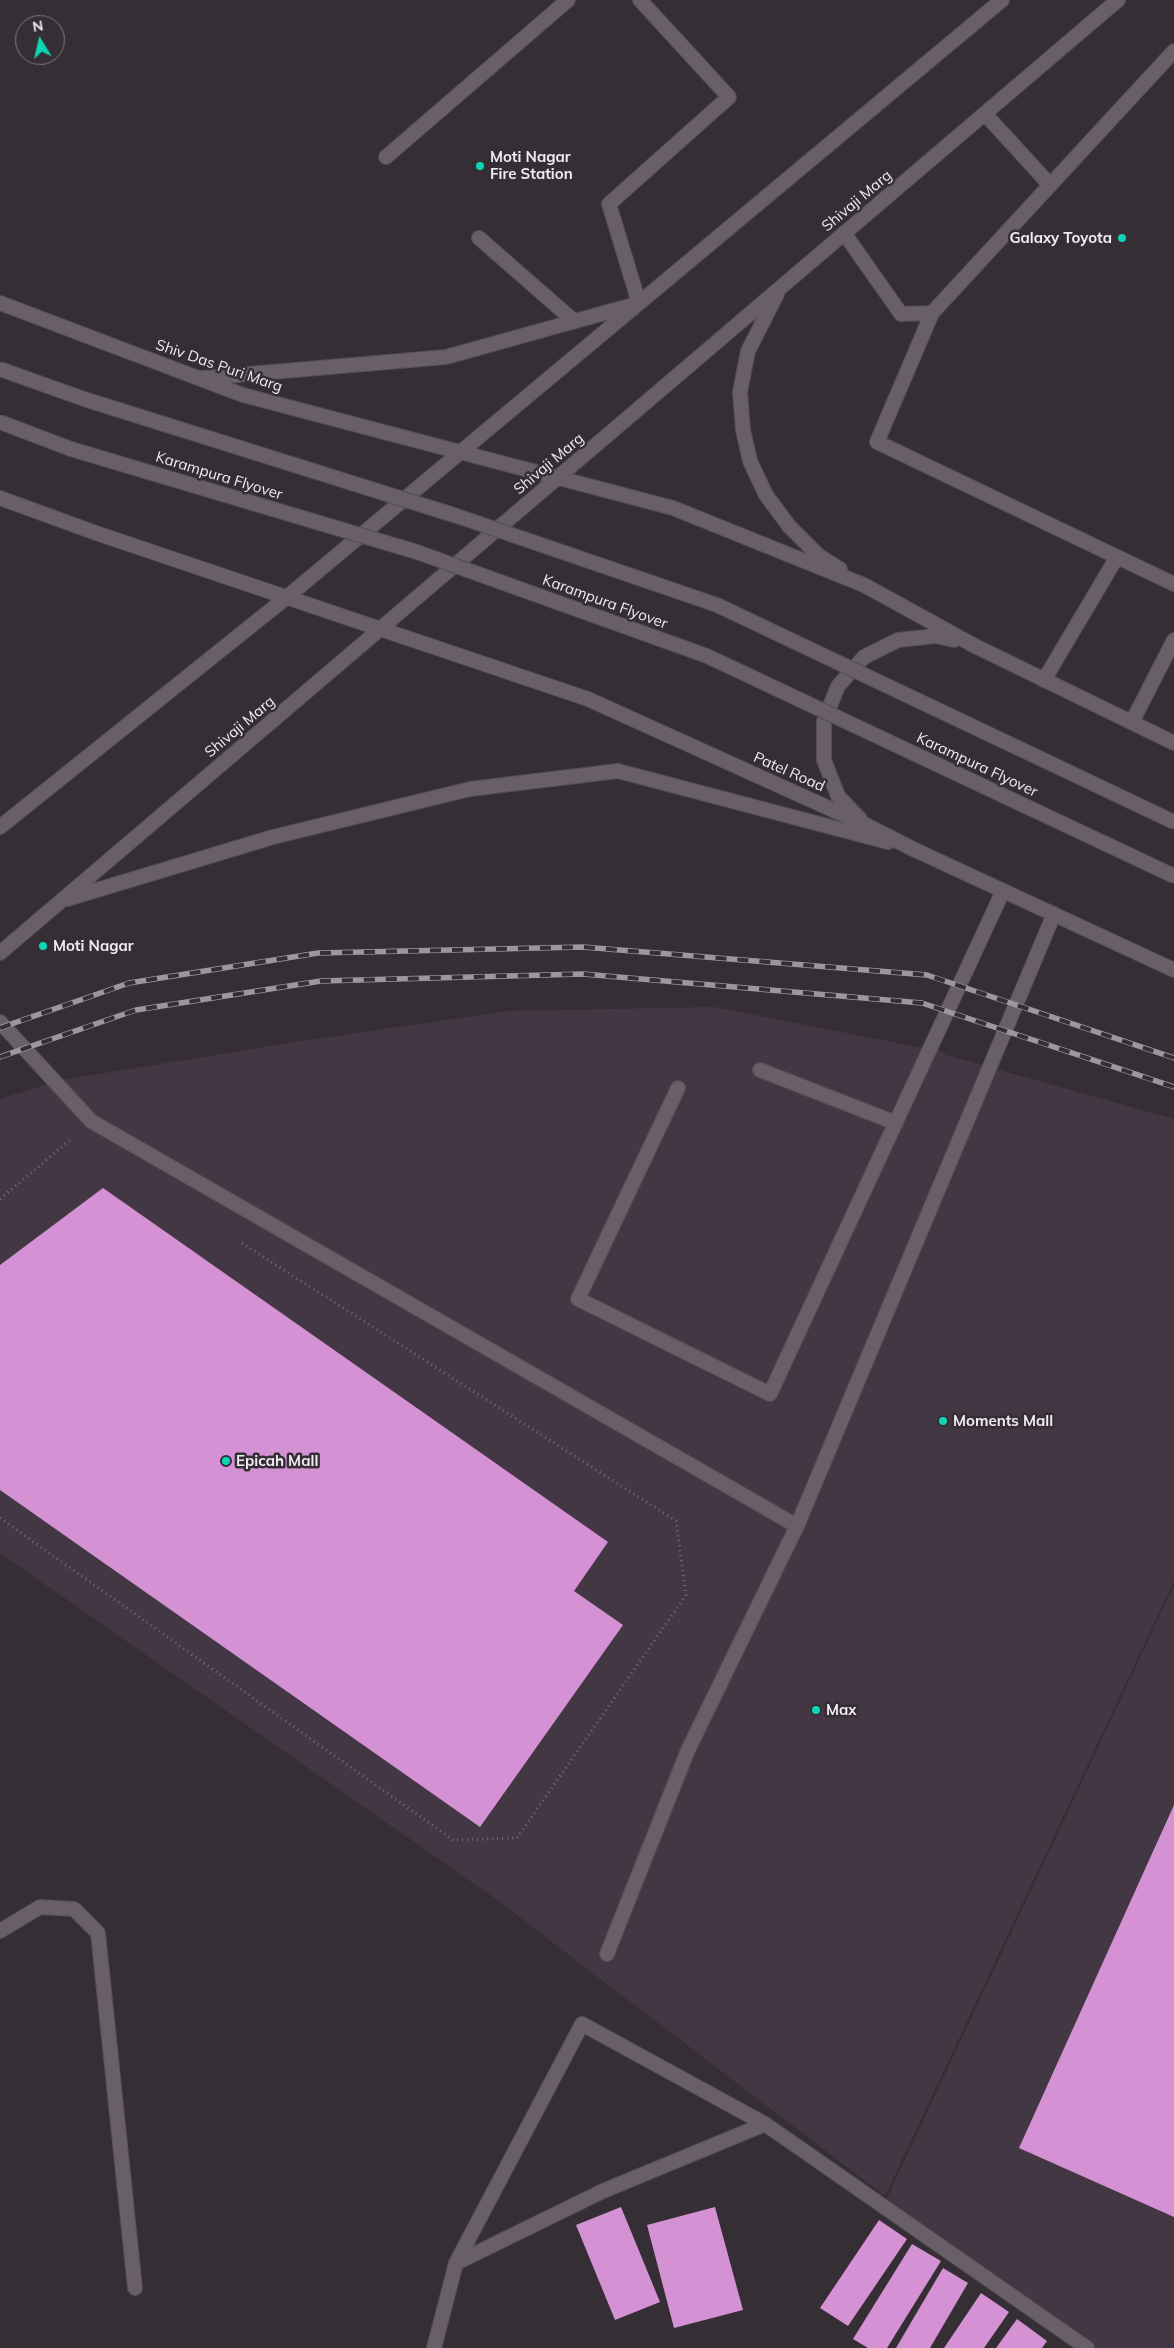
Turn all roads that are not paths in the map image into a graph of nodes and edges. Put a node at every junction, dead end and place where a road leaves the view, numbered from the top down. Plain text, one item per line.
1 (568, 0) edge
2 (640, 0) edge
3 (1002, 0) edge
4 (1118, 0) edge
5 (1174, 51) edge
6 (985, 114) junction
7 (386, 157) dead end
8 (1050, 186) junction
9 (844, 234) junction
10 (479, 238) dead end
11 (779, 289) junction
12 (0, 303) edge
13 (639, 303) junction
14 (932, 313) junction
15 (574, 321) junction
16 (0, 368) edge
17 (199, 379) junction
18 (0, 422) edge
19 (461, 452) junction
20 (558, 478) junction
21 (0, 498) edge
22 (1117, 557) junction
23 (1174, 584) edge
24 (864, 586) junction
25 (286, 597) junction
26 (380, 629) junction
27 (1174, 640) edge
28 (973, 645) junction
29 (1044, 680) junction
30 (1132, 722) junction
31 (1174, 743) edge
32 (1174, 822) edge
33 (864, 824) junction
34 (0, 827) edge
35 (913, 849) junction
36 (1174, 876) edge
37 (1003, 891) junction
38 (61, 901) junction
39 (1054, 914) junction
40 (0, 953) edge
41 (1174, 970) edge
42 (0, 1022) edge
43 (760, 1070) dead end
44 (678, 1088) dead end
45 (896, 1124) junction
46 (797, 1526) junction
47 (0, 1931) edge
48 (607, 1954) dead end
49 (764, 2124) junction
50 (456, 2263) junction
51 (135, 2288) dead end
52 (434, 2348) edge
53 (1087, 2348) edge

1 - 7 main road
2 - 13 main road
3 - 13 main road
4 - 6 main road, Shivaji Marg
5 - 8 main road
6 - 8 main road
6 - 9 main road, Shivaji Marg
8 - 14 main road
9 - 11 main road, Shivaji Marg
9 - 14 main road
10 - 15 main road
11 - 20 main road, Shivaji Marg
11 - 24 main road
12 - 17 main road, Shiv Das Puri Marg
13 - 15 main road
13 - 19 main road
14 - 22 main road
15 - 17 main road
16 - 32 main road, bridge
17 - 19 main road, Shiv Das Puri Marg
18 - 36 main road, Karampura Flyover, bridge
19 - 20 main road, Shiv Das Puri Marg
19 - 25 main road
20 - 24 main road
20 - 26 main road, Shivaji Marg
21 - 25 main road
22 - 23 main road
22 - 29 main road
24 - 28 main road
25 - 26 main road, Patel Road
25 - 34 main road
26 - 33 main road, Patel Road
26 - 38 main road, Shivaji Marg
27 - 30 main road
28 - 29 main road
28 - 33 main road
29 - 30 main road
30 - 31 main road
33 - 35 main road, Patel Road
35 - 37 main road, Patel Road
35 - 38 main road
37 - 39 main road, Patel Road
37 - 45 main road
38 - 40 main road, Shivaji Marg
39 - 41 main road, Patel Road
39 - 46 main road
42 - 46 main road
43 - 45 main road
44 - 45 main road
46 - 48 main road
47 - 51 main road
49 - 50 main road
49 - 50 main road
49 - 53 main road
50 - 52 main road

